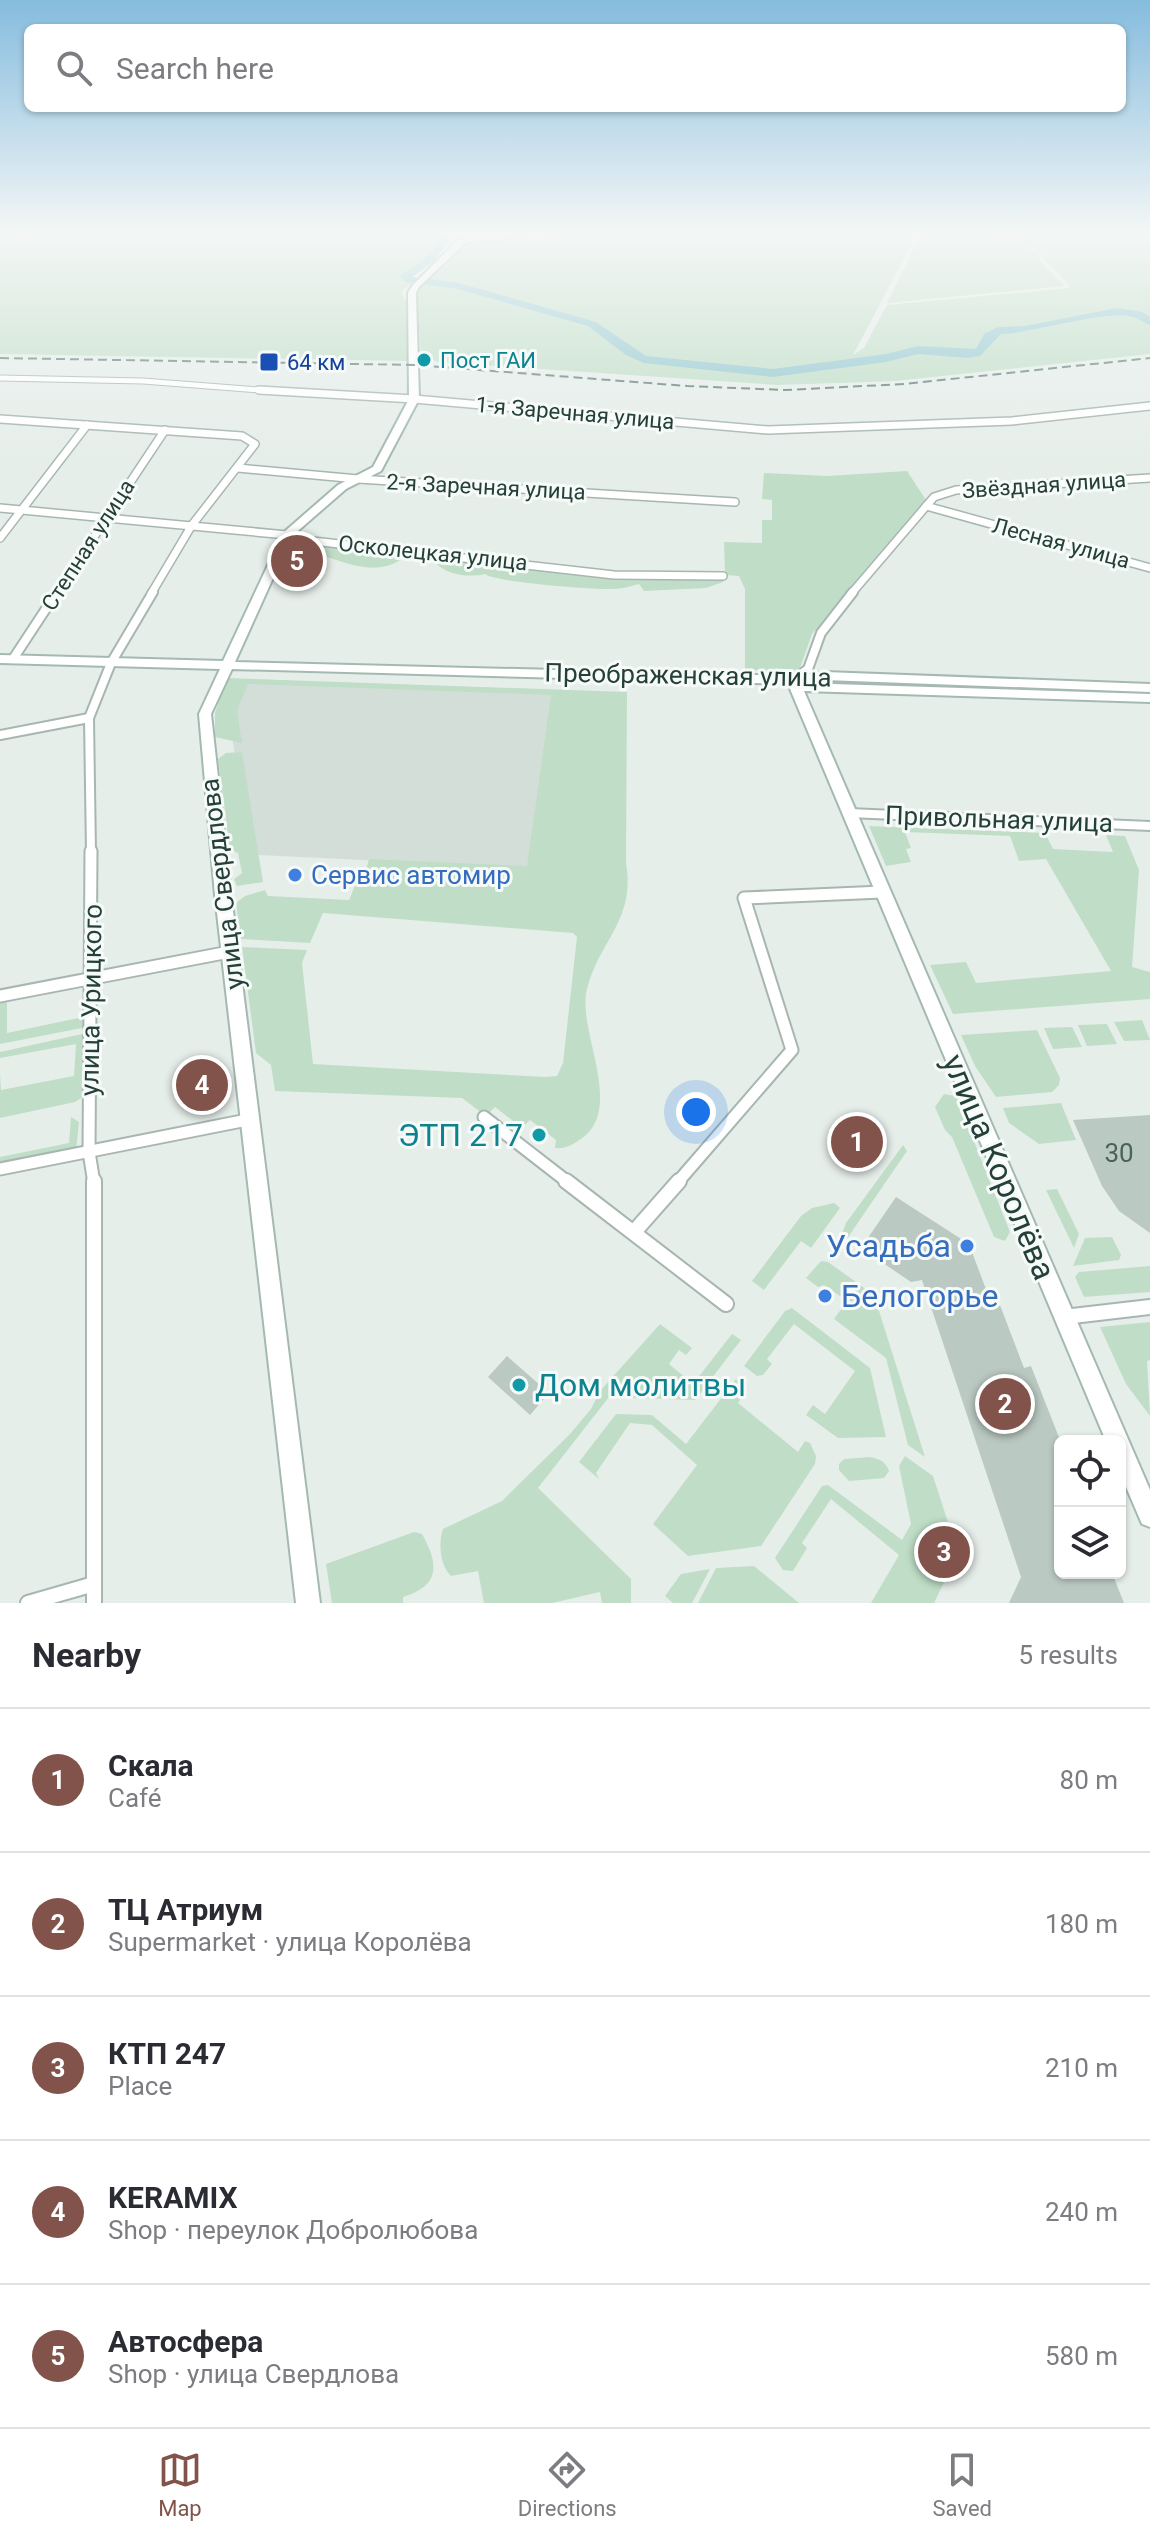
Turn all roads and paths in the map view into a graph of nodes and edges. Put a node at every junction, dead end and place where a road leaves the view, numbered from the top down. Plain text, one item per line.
1 (412, 307) edge
2 (0, 378) edge
3 (414, 399) junction
4 (1150, 406) edge
5 (1, 421) edge
6 (87, 425) junction
7 (165, 430) junction
8 (238, 468) junction
9 (1150, 478) edge
10 (358, 479) junction
11 (735, 502) dead end
12 (926, 506) junction
13 (0, 508) edge
14 (21, 510) junction
15 (106, 517) junction
16 (192, 525) junction
17 (287, 535) junction
18 (0, 538) edge
19 (1150, 568) edge
20 (723, 576) dead end
21 (6, 659) edge
22 (111, 663) junction
23 (225, 665) junction
24 (794, 684) junction
25 (1150, 688) edge
26 (1150, 698) edge
27 (89, 718) junction
28 (0, 735) edge
29 (849, 813) junction
30 (1150, 826) edge
31 (882, 892) junction
32 (229, 952) junction
33 (92, 978) junction
34 (0, 996) edge
35 (484, 1117) dead end
36 (252, 1119) junction
37 (89, 1152) junction
38 (0, 1169) edge
39 (634, 1232) junction
40 (726, 1304) dead end
41 (1150, 1307) edge
42 (1064, 1317) junction
43 (1114, 1435) edge
44 (1126, 1461) edge
45 (1150, 1516) edge
46 (94, 1584) junction
47 (28, 1603) edge
48 (94, 1603) edge
49 (308, 1603) edge

1 - 3 main road, улица Свердлова
2 - 3 street, 1-я Заречная улица
3 - 4 street, 1-я Заречная улица
3 - 10 main road, улица Свердлова
5 - 6 street
6 - 7 street
6 - 14 street
7 - 8 street, улица Урицкого
7 - 15 street, Степная улица
8 - 10 street, 2-я Заречная улица
8 - 16 street, улица Урицкого
9 - 12 street, Звёздная улица
10 - 11 street, 2-я Заречная улица
10 - 17 main road, улица Свердлова
12 - 19 street, Лесная улица
12 - 24 street, Звёздная улица
13 - 14 street, Осколецкая улица
14 - 15 street, Осколецкая улица
14 - 18 street
15 - 16 street, Осколецкая улица
15 - 21 street, Степная улица
16 - 17 street, Осколецкая улица
16 - 22 street, улица Урицкого
17 - 20 street, Осколецкая улица
17 - 23 main road, улица Свердлова
21 - 22 main road, Преображенская улица
22 - 23 main road, Преображенская улица
22 - 27 street, улица Урицкого
23 - 24 main road, Преображенская улица
23 - 32 main road, улица Свердлова
24 - 25 main road, Преображенская улица
24 - 26 main road, Преображенская улица
24 - 29 main road, улица Королёва
27 - 28 street
27 - 33 street, улица Урицкого
29 - 30 street, Привольная улица
29 - 31 main road, улица Королёва
31 - 39 street
31 - 42 main road, улица Королёва
32 - 33 street
32 - 36 main road, улица Свердлова
33 - 34 street
33 - 37 street, улица Урицкого
35 - 39 street
36 - 37 street
36 - 49 main road, улица Свердлова
37 - 38 street
37 - 46 street, улица Урицкого
39 - 40 street
41 - 42 street
42 - 43 main road, улица Королёва
44 - 45 main road
46 - 47 street
46 - 48 street, улица Урицкого

